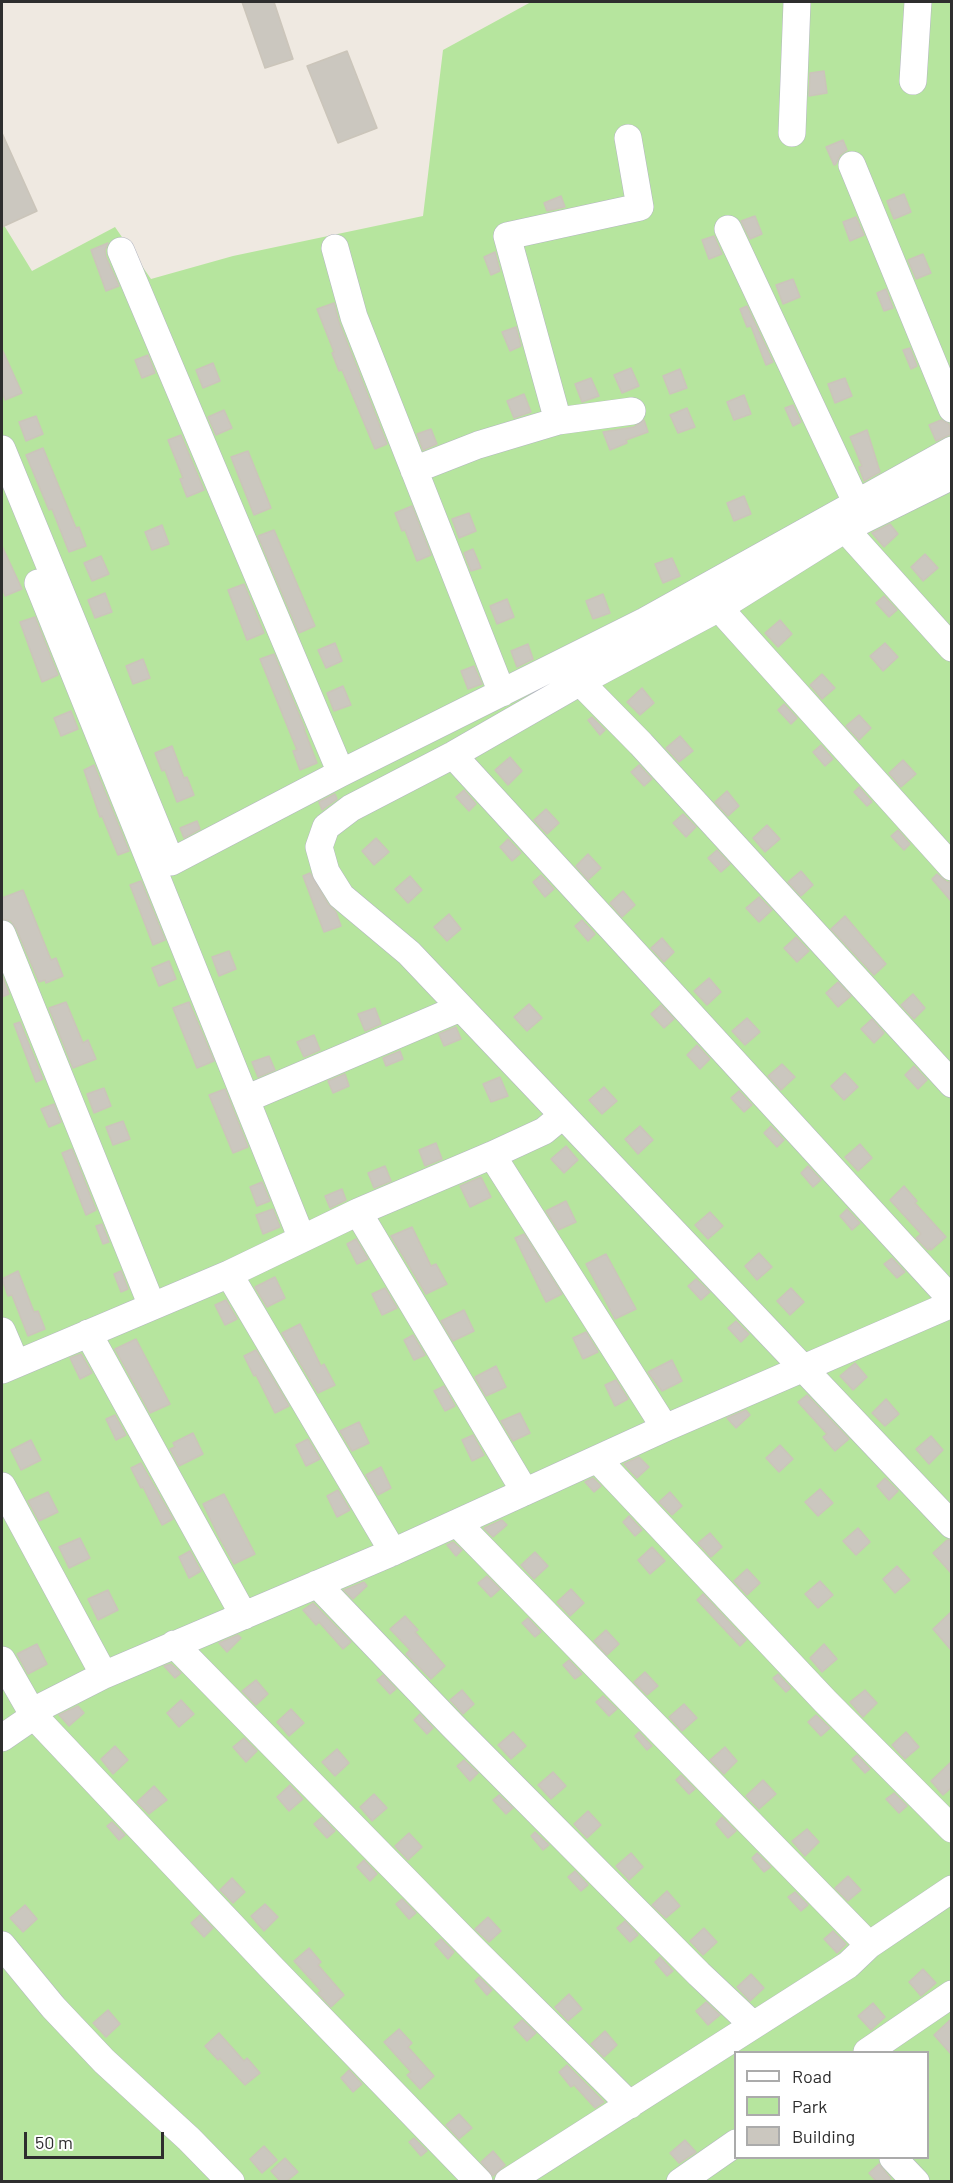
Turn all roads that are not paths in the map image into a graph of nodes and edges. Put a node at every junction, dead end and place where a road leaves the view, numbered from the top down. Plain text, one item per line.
1 (797, 2) edge
2 (918, 2) edge
3 (913, 81) dead end
4 (792, 133) dead end
5 (628, 138) dead end
6 (852, 165) dead end
7 (728, 229) dead end
8 (335, 248) dead end
9 (121, 251) dead end
10 (951, 409) edge
11 (632, 411) dead end
12 (558, 421) junction
13 (2, 449) edge
14 (951, 450) edge
15 (414, 470) junction
16 (951, 476) edge
17 (2, 494) edge
18 (857, 504) junction
19 (845, 529) junction
20 (719, 608) junction
21 (951, 648) edge
22 (580, 682) junction
23 (502, 693) junction
24 (453, 755) junction
25 (341, 773) junction
26 (951, 867) edge
27 (2, 934) edge
28 (460, 1008) junction
29 (951, 1084) edge
30 (246, 1099) junction
31 (562, 1116) junction
32 (492, 1155) junction
33 (358, 1212) junction
34 (302, 1239) junction
35 (229, 1274) junction
36 (951, 1302) edge
37 (152, 1306) junction
38 (2, 1331) edge
39 (88, 1333) junction
40 (9, 1367) edge
41 (802, 1368) junction
42 (665, 1428) junction
43 (597, 1459) junction
44 (2, 1486) edge
45 (525, 1492) junction
46 (457, 1523) junction
47 (951, 1525) edge
48 (393, 1552) junction
49 (317, 1584) junction
50 (244, 1616) junction
51 (174, 1644) junction
52 (2, 1660) edge
53 (104, 1675) junction
54 (34, 1716) junction
55 (2, 1738) edge
56 (951, 1829) edge
57 (951, 1889) edge
58 (2, 1945) edge
59 (868, 1945) junction
60 (947, 2005) edge
61 (752, 2024) junction
62 (869, 2051) edge
63 (630, 2105) junction
64 (734, 2145) edge
65 (895, 2159) edge
66 (712, 2173) edge
67 (231, 2181) edge
68 (479, 2181) edge
69 (508, 2181) edge
70 (680, 2181) edge
71 (916, 2181) edge

1 - 4 street
2 - 3 street
5 - 12 street
6 - 10 street
7 - 18 street
8 - 15 street
9 - 25 street
11 - 12 street
12 - 15 street
13 - 25 street
14 - 18 street
15 - 23 street
16 - 19 street
17 - 30 street
18 - 23 street
19 - 20 street
19 - 21 street
20 - 22 street
20 - 26 street
22 - 24 street
22 - 29 street
23 - 25 street
24 - 28 street
24 - 36 street
27 - 37 street
28 - 30 street
28 - 31 street
30 - 34 street
31 - 32 street
31 - 41 street
32 - 33 street
32 - 42 street
33 - 34 street
33 - 45 street
34 - 35 street
35 - 37 street
35 - 48 street
36 - 41 street
37 - 39 street
38 - 40 street
39 - 40 street
39 - 50 street
41 - 42 street
41 - 47 street
42 - 43 street
43 - 45 street
43 - 56 street
44 - 53 street
45 - 46 street
46 - 48 street
46 - 59 street
48 - 49 street
49 - 50 street
49 - 61 street
50 - 51 street
51 - 53 street
51 - 63 street
52 - 54 street
53 - 54 street
54 - 55 street
54 - 68 street
57 - 59 street
58 - 67 street
59 - 61 street
60 - 62 street
61 - 63 street
63 - 69 street
64 - 66 street
65 - 71 street
66 - 70 street

